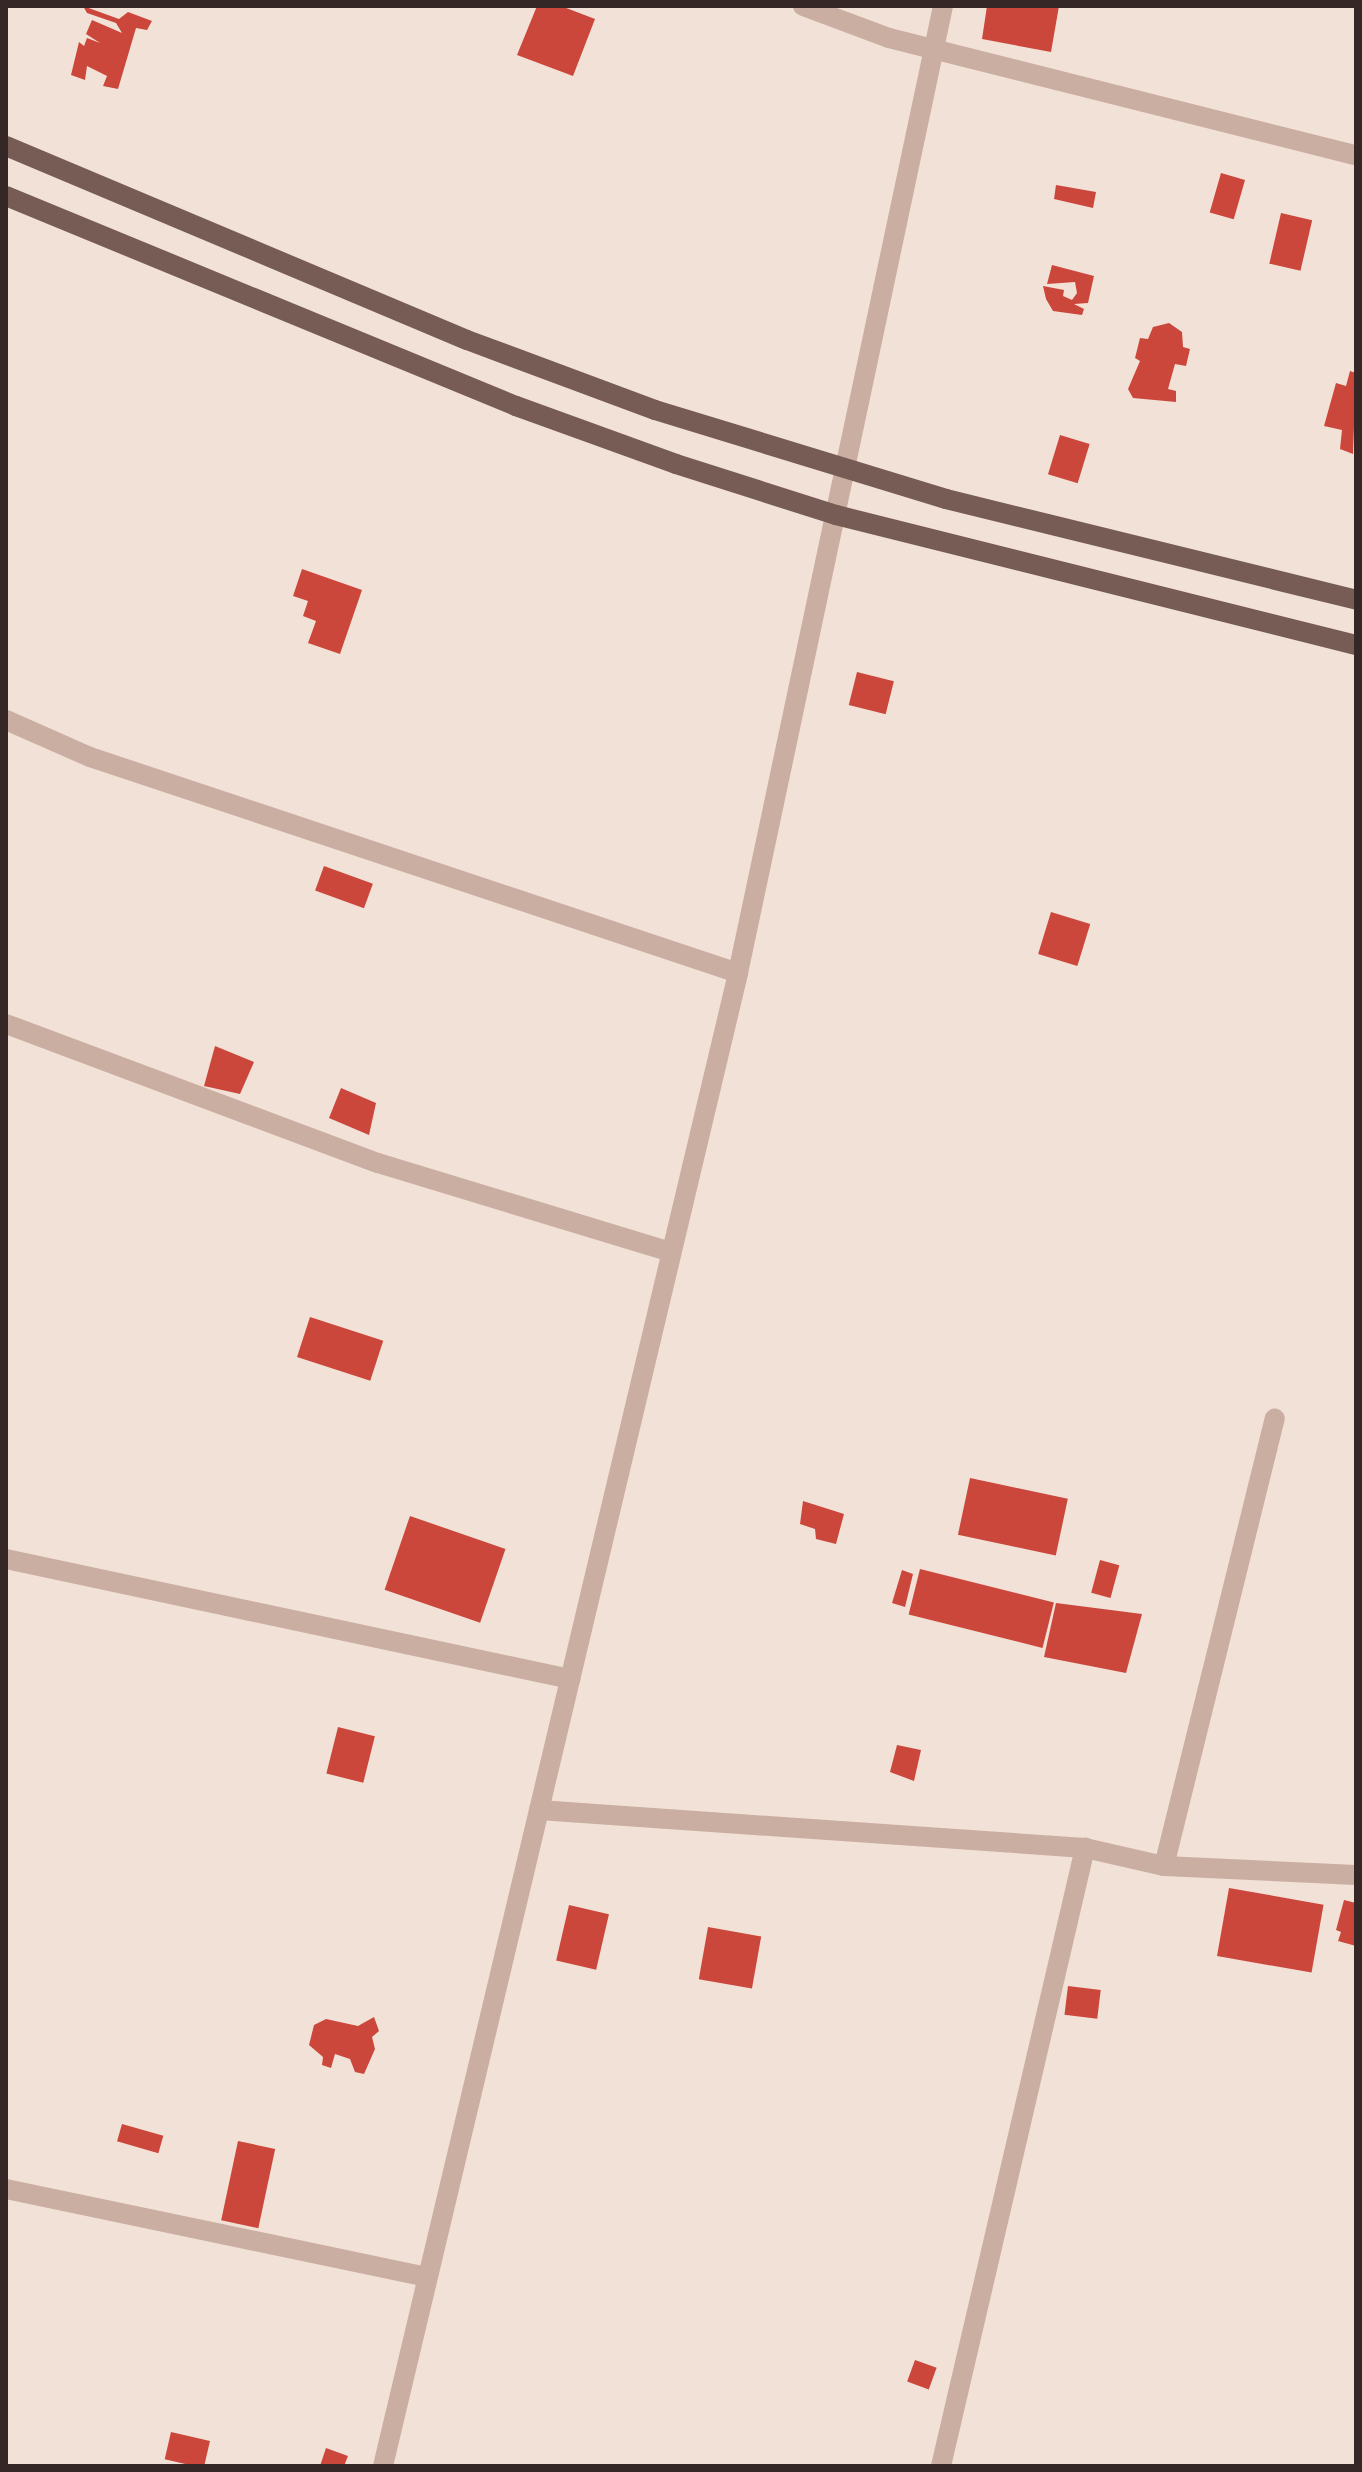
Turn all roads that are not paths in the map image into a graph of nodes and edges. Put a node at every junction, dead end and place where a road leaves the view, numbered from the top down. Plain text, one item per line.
1 (803, 6) edge
2 (943, 6) edge
3 (934, 49) junction
4 (6, 146) edge
5 (1356, 155) edge
6 (6, 196) edge
7 (845, 470) junction
8 (836, 515) junction
9 (1356, 600) edge
10 (1356, 645) edge
11 (6, 720) edge
12 (738, 973) junction
13 (6, 1024) edge
14 (671, 1252) junction
15 (1275, 1419) dead end
16 (6, 1559) edge
17 (570, 1679) junction
18 (539, 1810) junction
19 (1085, 1848) junction
20 (1164, 1866) junction
21 (1356, 1875) edge
22 (6, 2189) edge
23 (427, 2277) junction
24 (383, 2466) edge
25 (941, 2466) edge

1 - 3 street
2 - 3 street
3 - 5 street
3 - 7 street
4 - 7 main road
6 - 8 main road
7 - 8 street
7 - 9 main road
8 - 10 main road
8 - 12 street
11 - 12 street
12 - 14 street
13 - 14 street
14 - 17 street
15 - 20 street
16 - 17 street
17 - 18 street
18 - 19 street
18 - 23 street
19 - 20 street
19 - 25 street
20 - 21 street
22 - 23 street
23 - 24 street

